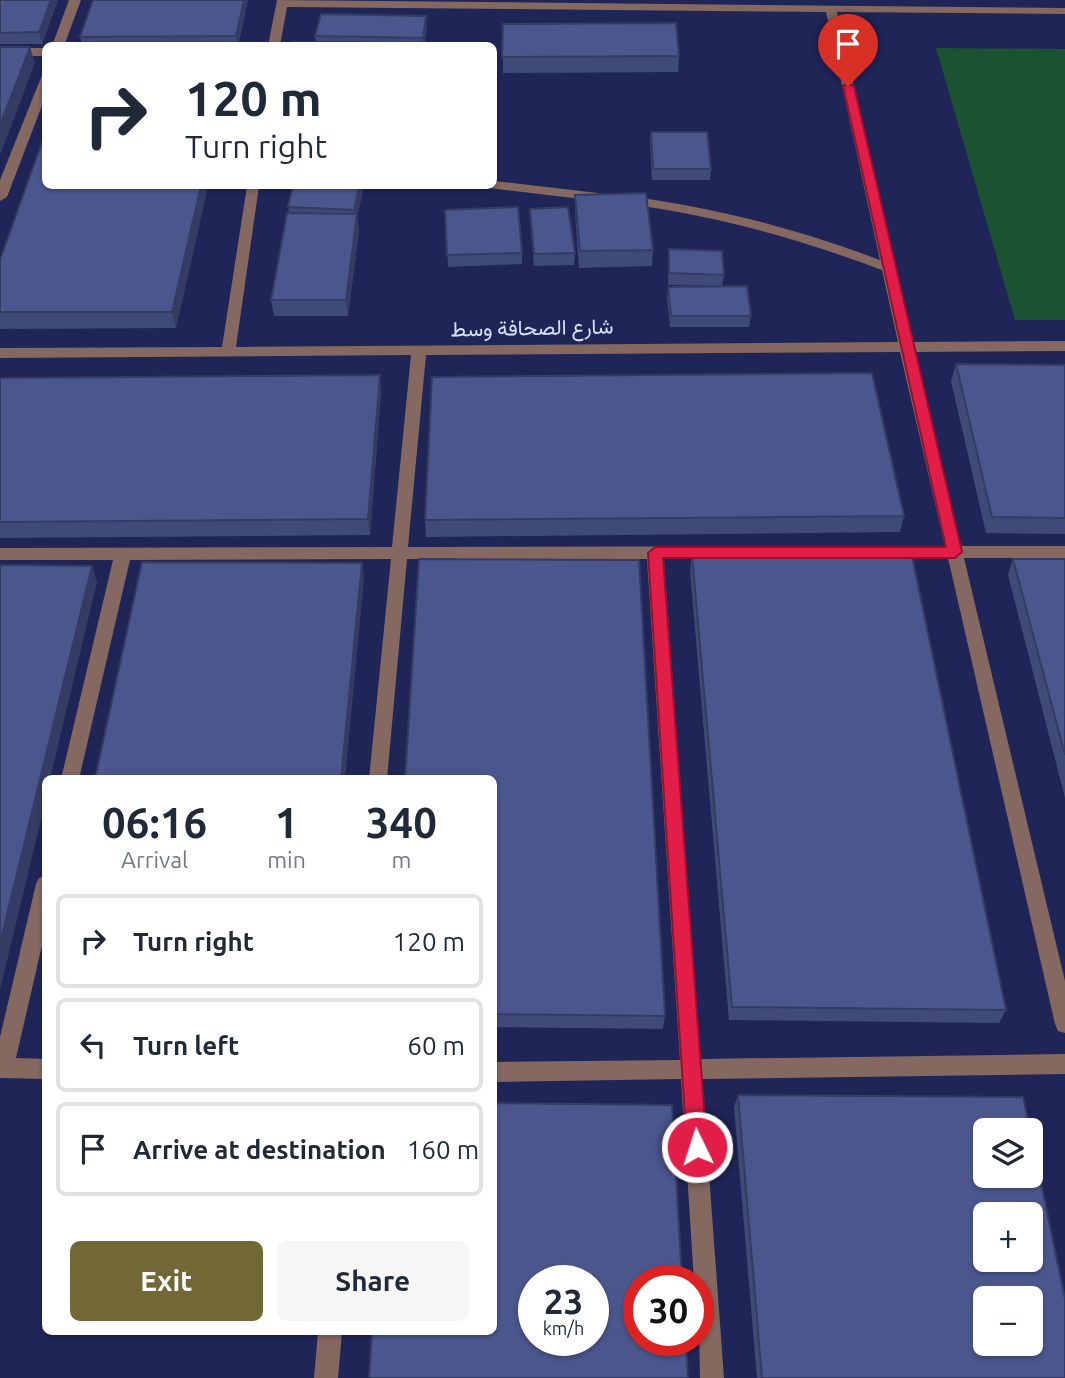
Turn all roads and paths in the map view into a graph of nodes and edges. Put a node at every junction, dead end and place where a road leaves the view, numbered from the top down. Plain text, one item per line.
1 (75, 0) edge
2 (282, 2) edge
3 (661, 4) edge
4 (863, 4) edge
5 (1057, 7) edge
6 (831, 9) junction
7 (59, 42) edge
8 (275, 42) edge
9 (0, 52) edge
10 (42, 52) edge
11 (42, 88) edge
12 (497, 185) edge
13 (253, 189) edge
14 (0, 197) edge
15 (889, 268) junction
16 (906, 346) junction
17 (1065, 346) edge
18 (419, 350) junction
19 (228, 352) junction
20 (0, 353) edge
21 (955, 552) junction
22 (1065, 552) edge
23 (123, 553) junction
24 (400, 553) junction
25 (655, 553) junction
26 (0, 554) edge
27 (71, 775) edge
28 (378, 775) edge
29 (42, 900) edge
30 (1065, 1024) edge
31 (1065, 1064) edge
32 (1, 1068) edge
33 (42, 1069) edge
34 (692, 1069) junction
35 (497, 1072) edge
36 (330, 1335) edge
37 (326, 1378) edge
38 (712, 1378) edge

1 - 7 street
2 - 3 street
2 - 8 street
3 - 6 street
4 - 5 street
4 - 6 street
6 - 15 street
9 - 10 street
11 - 14 street
12 - 15 street
13 - 19 street
15 - 16 street
16 - 17 street, شارع الصحافة وسط
16 - 18 street, شارع الصحافة وسط
16 - 21 street
18 - 19 street, شارع الصحافة وسط
18 - 24 street
19 - 20 street, شارع الصحافة وسط
21 - 22 street
21 - 25 street
21 - 30 street
23 - 24 street
23 - 26 street
23 - 27 street
24 - 25 street
24 - 28 street
25 - 34 street
29 - 32 street
31 - 34 street
32 - 33 street
34 - 35 street
34 - 38 street
36 - 37 street

